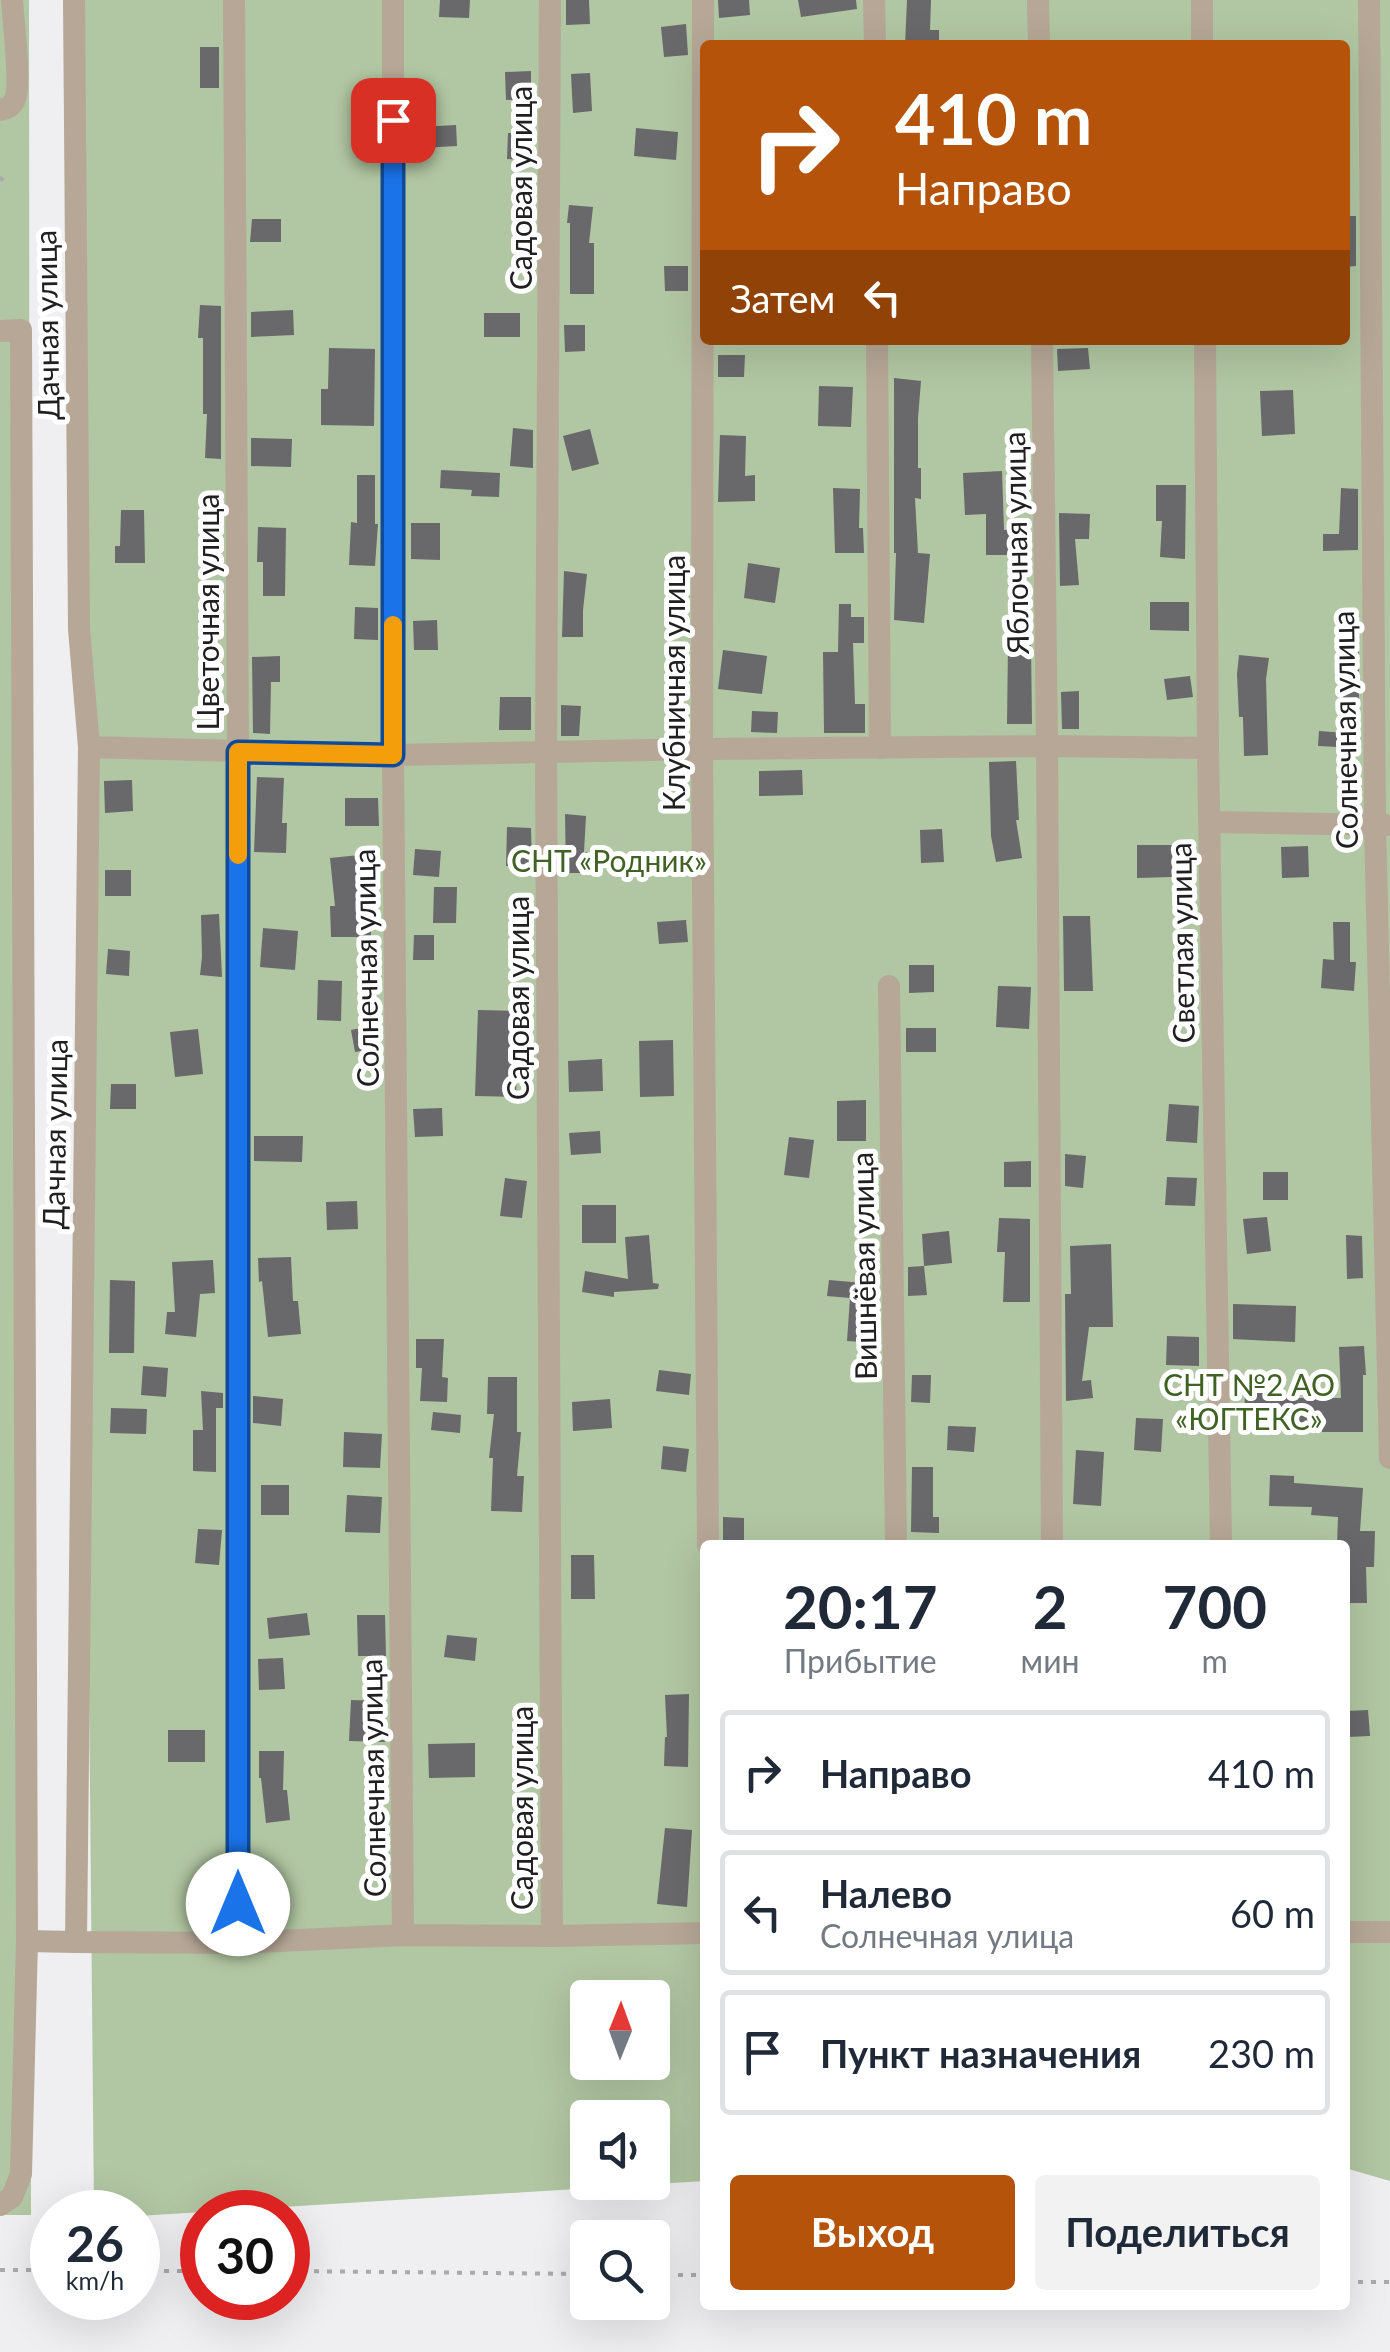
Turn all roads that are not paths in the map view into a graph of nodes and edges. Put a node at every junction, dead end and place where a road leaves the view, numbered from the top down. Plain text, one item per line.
1 (12, 0) edge
2 (74, 0) edge
3 (234, 0) edge
4 (393, 0) edge
5 (550, 0) edge
6 (703, 0) edge
7 (874, 0) edge
8 (1038, 0) edge
9 (1202, 0) edge
10 (1370, 0) edge
11 (703, 40) edge
12 (874, 40) edge
13 (1038, 40) edge
14 (1202, 40) edge
15 (0, 110) edge
16 (10, 331) edge
17 (703, 345) edge
18 (877, 345) edge
19 (1042, 345) edge
20 (1205, 345) edge
21 (1047, 746) junction
22 (88, 747) junction
23 (702, 748) junction
24 (880, 748) junction
25 (1208, 748) junction
26 (238, 752) junction
27 (546, 753) junction
28 (393, 755) junction
29 (1209, 822) junction
30 (1382, 825) edge
31 (889, 986) dead end
32 (1390, 1458) edge
33 (708, 1540) edge
34 (896, 1540) edge
35 (1052, 1540) edge
36 (1221, 1540) edge
37 (1350, 1932) edge
38 (1390, 1932) edge
39 (700, 1933) edge
40 (403, 1935) junction
41 (552, 1936) junction
42 (27, 1941) junction
43 (76, 1942) junction
44 (238, 1943) junction
45 (0, 2205) edge

1 - 15 street
2 - 22 street, Дачная улица
3 - 26 street, Цветочная улица
4 - 28 street, Солнечная улица
5 - 27 street, Садовая улица
6 - 11 street, Клубничная улица
7 - 12 street
8 - 13 street
9 - 14 street
10 - 30 street, Солнечная улица
16 - 42 street
17 - 23 street, Клубничная улица
18 - 24 street
19 - 21 street, Яблочная улица
20 - 25 street, Светлая улица
21 - 24 street
21 - 25 street
21 - 35 street, Яблочная улица
22 - 26 street
22 - 43 street, Дачная улица
23 - 24 street
23 - 27 street
23 - 33 street, Клубничная улица
25 - 29 street, Светлая улица
26 - 28 street
26 - 44 street, Цветочная улица
27 - 28 street
27 - 41 street, Садовая улица
28 - 40 street, Солнечная улица
29 - 30 street
29 - 36 street, Светлая улица
30 - 32 street, Солнечная улица
31 - 34 street, Вишнёвая улица
37 - 38 street
39 - 41 street
40 - 41 street
40 - 44 street
42 - 43 street
42 - 45 street
43 - 44 street

